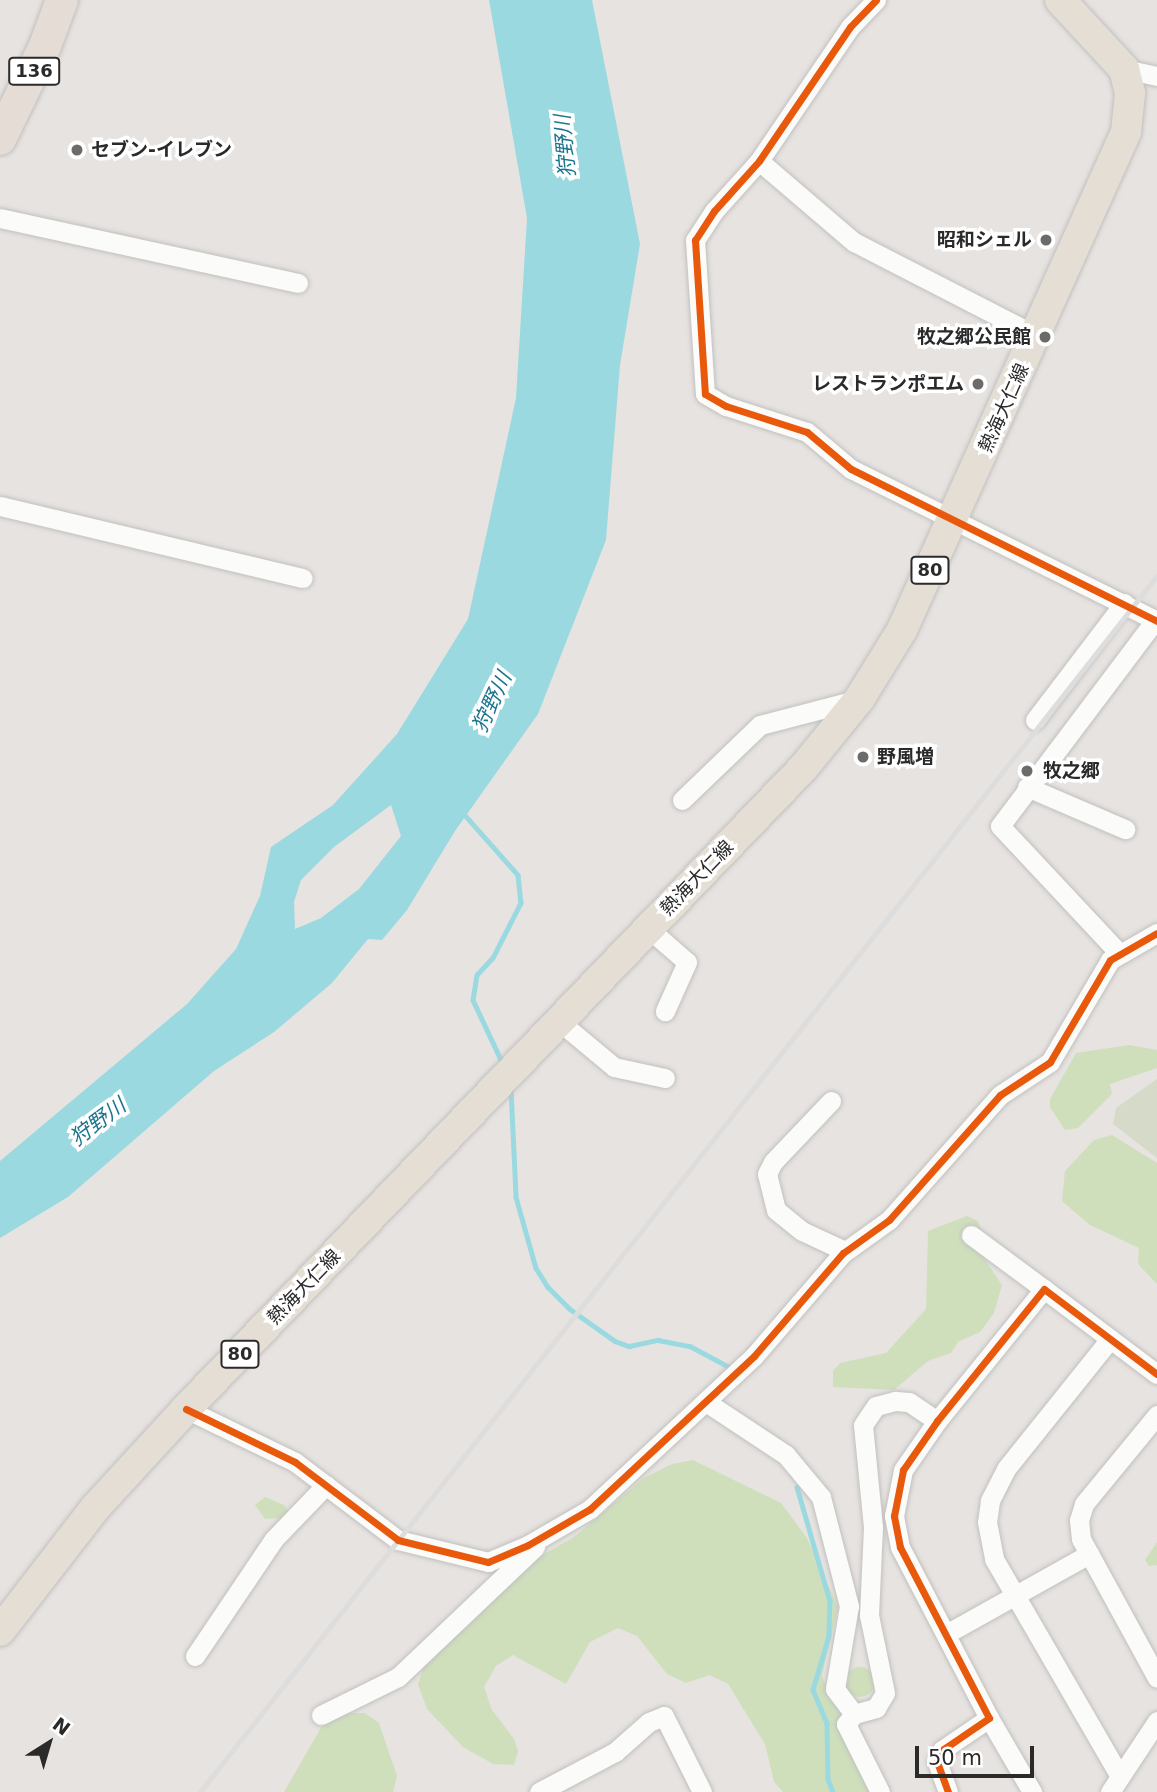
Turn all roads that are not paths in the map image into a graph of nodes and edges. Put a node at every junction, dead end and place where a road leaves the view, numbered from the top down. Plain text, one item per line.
1 (62, 0) edge
2 (876, 0) edge
3 (1060, 0) edge
4 (1124, 69) junction
5 (1157, 76) edge
6 (0, 139) edge
7 (759, 161) junction
8 (0, 218) edge
9 (298, 283) dead end
10 (1037, 336) junction
11 (0, 506) edge
12 (953, 521) junction
13 (303, 578) dead end
14 (1124, 603) junction
15 (1156, 620) edge
16 (860, 698) junction
17 (1035, 720) dead end
18 (1027, 787) junction
19 (682, 800) dead end
20 (1125, 829) dead end
21 (649, 929) junction
22 (1157, 933) edge
23 (1119, 953) junction
24 (665, 1011) dead end
25 (560, 1022) junction
26 (665, 1079) dead end
27 (831, 1101) dead end
28 (971, 1235) dead end
29 (845, 1251) junction
30 (1044, 1289) junction
31 (1110, 1339) junction
32 (1157, 1374) edge
33 (706, 1402) junction
34 (186, 1409) junction
35 (1157, 1415) edge
36 (937, 1420) junction
37 (326, 1485) junction
38 (542, 1538) junction
39 (1089, 1554) junction
40 (1015, 1595) junction
41 (0, 1631) edge
42 (946, 1634) junction
43 (195, 1656) dead end
44 (1157, 1678) edge
45 (855, 1714) junction
46 (320, 1715) dead end
47 (989, 1718) junction
48 (1157, 1721) edge
49 (1115, 1784) edge
50 (539, 1792) edge
51 (702, 1792) edge
52 (880, 1792) edge
53 (948, 1792) edge
54 (1032, 1792) edge

1 - 6 highway, 136
2 - 7 street
3 - 4 main road
4 - 5 street
4 - 10 main road, 熱海大仁線 / 80
7 - 10 street
7 - 12 street
8 - 9 street
10 - 12 main road, 熱海大仁線 / 80
11 - 13 street
12 - 14 street
12 - 16 main road, 熱海大仁線 / 80
14 - 15 street
14 - 17 street
15 - 18 street
16 - 19 street
16 - 21 main road, 熱海大仁線 / 80
18 - 20 street
18 - 23 street
21 - 24 street
21 - 25 main road, 熱海大仁線 / 80
22 - 23 street
23 - 29 street
25 - 26 street
25 - 34 main road, 熱海大仁線 / 80
27 - 29 street
28 - 30 street
29 - 33 street
30 - 31 street
30 - 36 street
31 - 32 street
31 - 40 street
33 - 38 street
33 - 45 street
34 - 37 street
34 - 41 main road, 熱海大仁線 / 80
35 - 39 street
36 - 42 street
36 - 45 street
37 - 38 street
37 - 43 street
38 - 46 street
39 - 40 street
39 - 44 street
40 - 42 street
40 - 49 street
42 - 47 street
45 - 52 street
47 - 53 street
47 - 54 street
48 - 49 street
50 - 51 street

